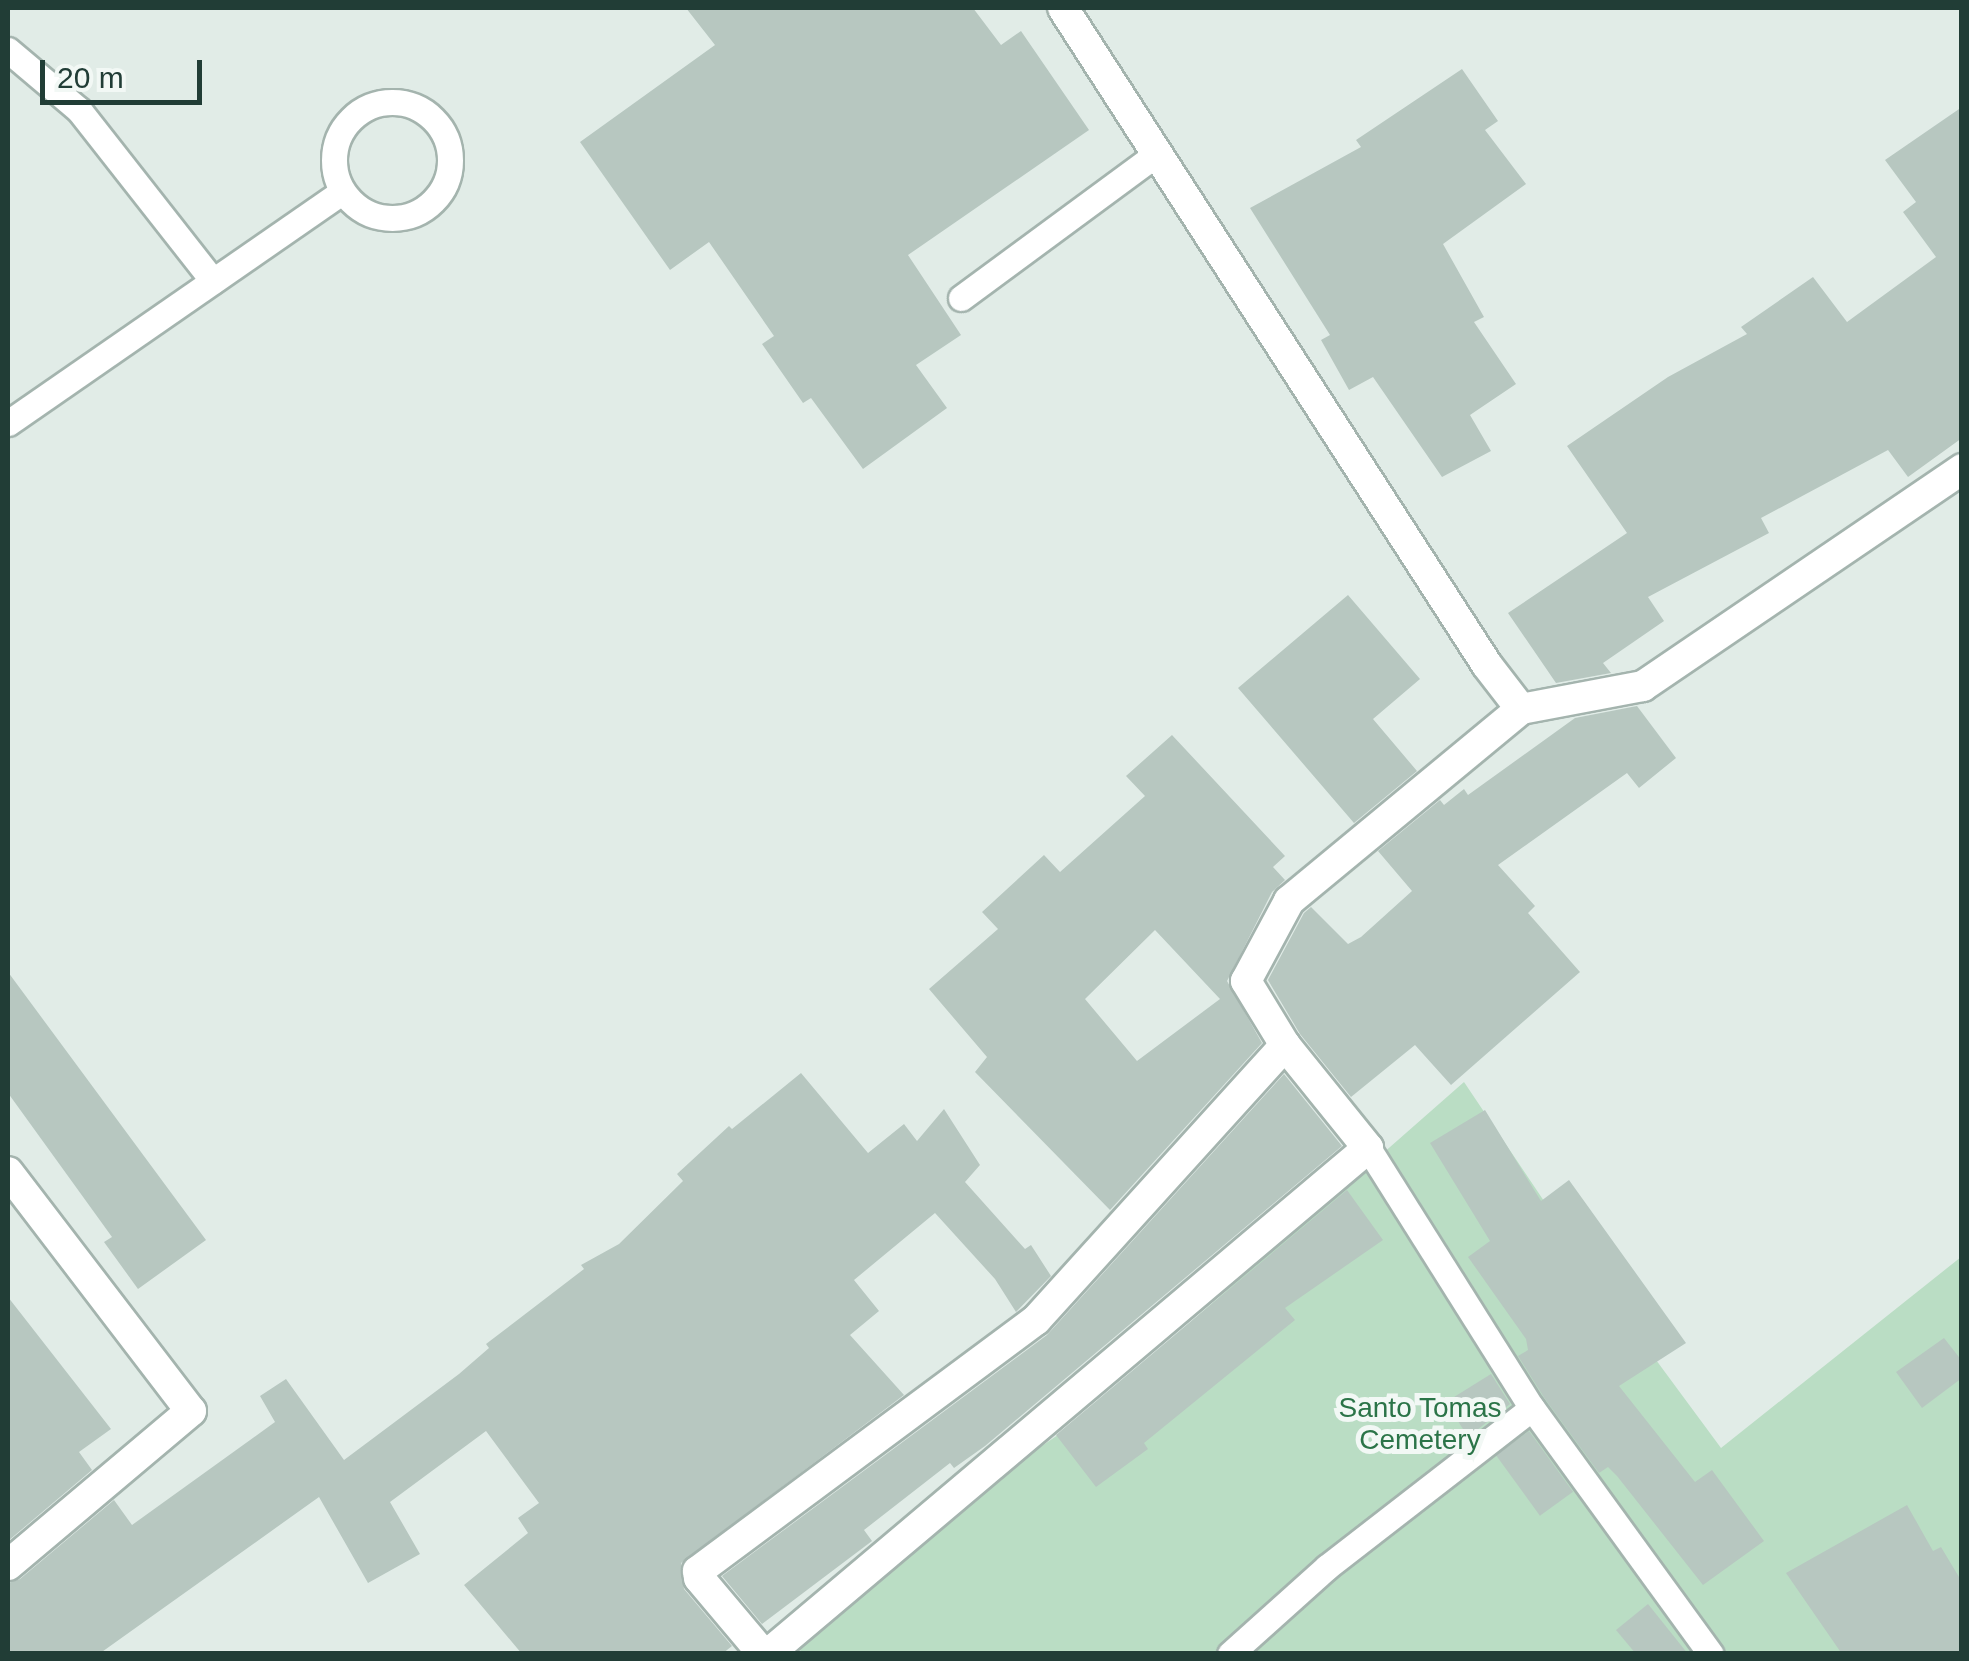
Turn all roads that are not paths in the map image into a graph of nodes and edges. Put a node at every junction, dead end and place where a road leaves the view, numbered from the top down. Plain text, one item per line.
1 (1064, 8) edge
2 (8, 50) edge
3 (1158, 153) junction
4 (342, 192) junction
5 (213, 281) junction
6 (962, 298) dead end
7 (8, 423) edge
8 (1962, 469) edge
9 (1521, 709) junction
10 (1285, 1045) junction
11 (1368, 1148) junction
12 (8, 1172) edge
13 (1532, 1408) junction
14 (8, 1565) edge
15 (766, 1654) edge
16 (1230, 1654) edge
17 (1710, 1654) edge

1 - 3 street
2 - 5 lane
3 - 6 lane
3 - 9 street
4 - 4 lane
4 - 5 lane
5 - 7 lane
8 - 9 street
9 - 10 street
10 - 11 street
10 - 15 street
11 - 13 lane
11 - 15 street
12 - 14 street
13 - 16 lane
13 - 17 lane

